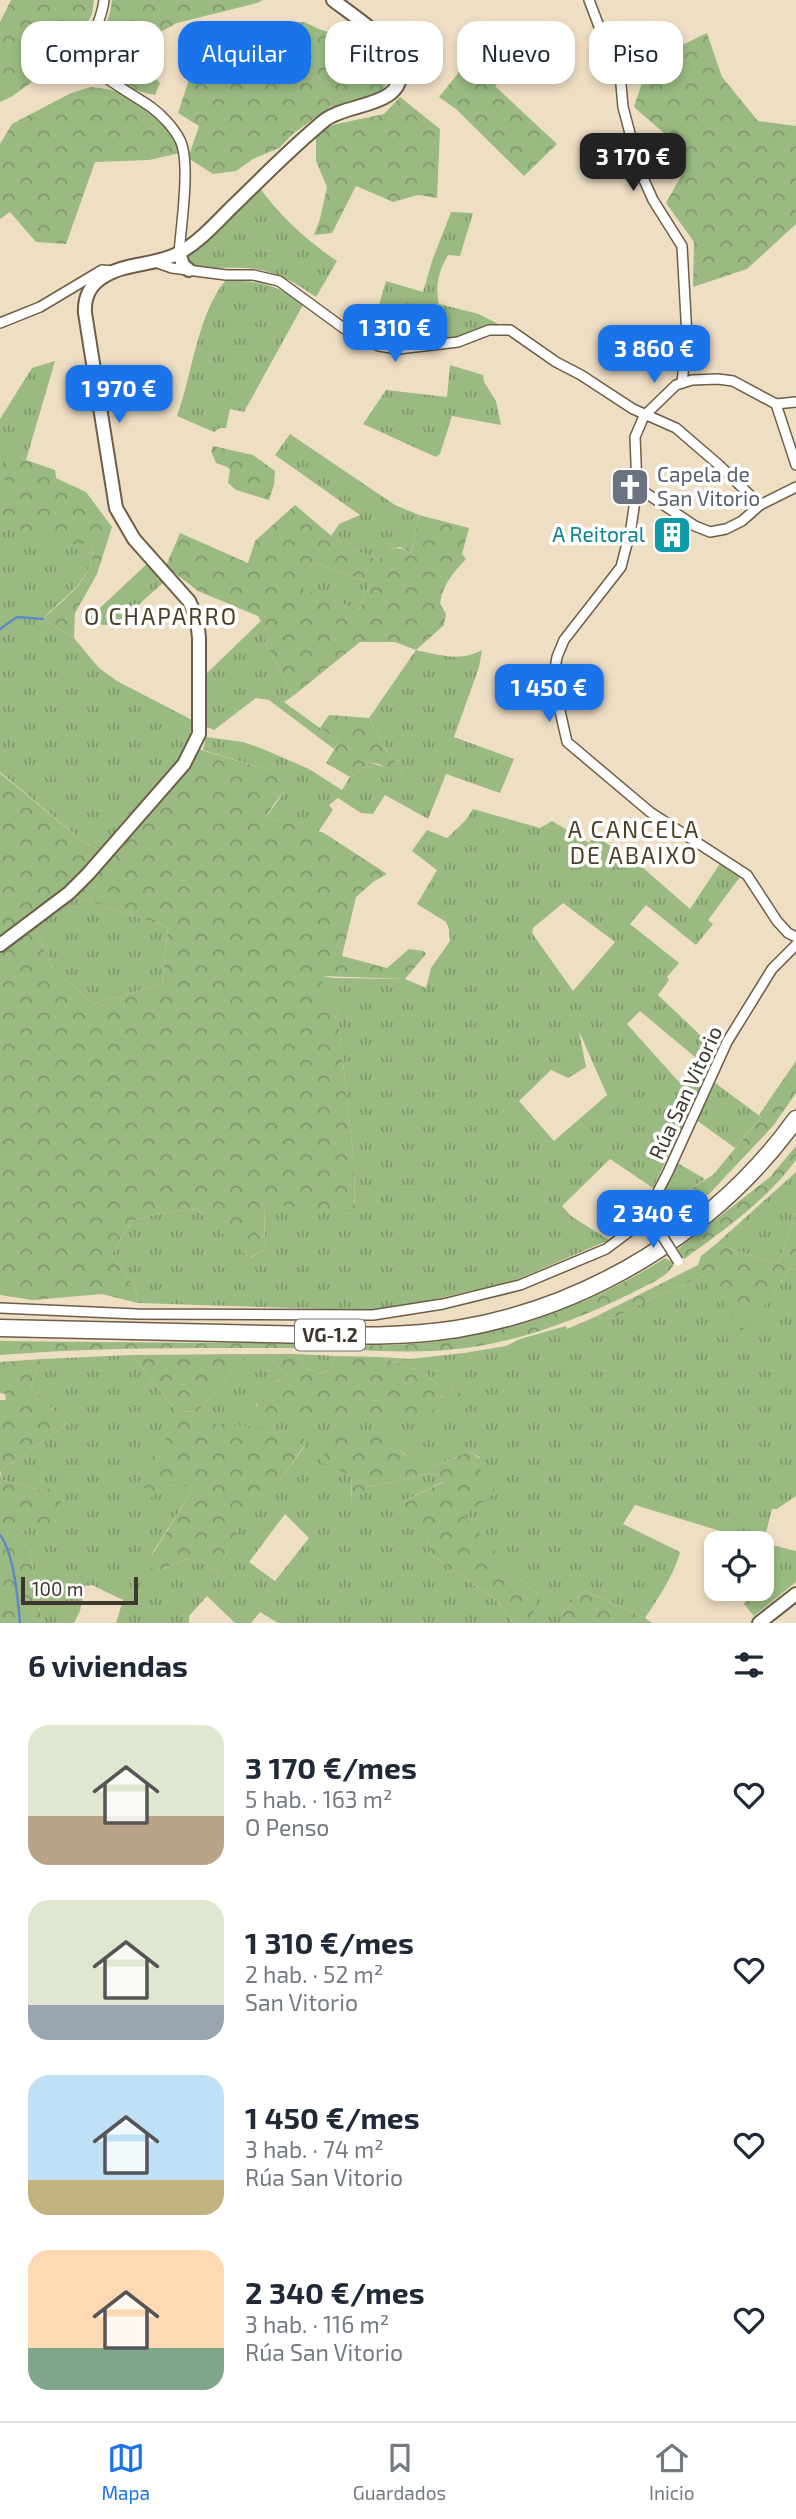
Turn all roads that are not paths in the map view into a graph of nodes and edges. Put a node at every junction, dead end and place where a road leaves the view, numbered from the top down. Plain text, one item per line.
1 (104, 0) edge
2 (333, 0) edge
3 (589, 0) edge
4 (179, 253) junction
5 (155, 262) junction
6 (189, 270) junction
7 (112, 271) junction
8 (74, 288) junction
9 (87, 297) junction
10 (0, 323) edge
11 (682, 383) junction
12 (796, 402) edge
13 (776, 404) junction
14 (644, 416) junction
15 (796, 466) edge
16 (637, 487) junction
17 (796, 487) edge
18 (760, 505) junction
19 (796, 937) edge
20 (0, 945) edge
21 (796, 945) edge
22 (796, 1108) edge
23 (796, 1119) edge
24 (796, 1130) edge
25 (777, 1143) junction
26 (648, 1211) junction
27 (706, 1214) junction
28 (680, 1264) dead end
29 (0, 1308) edge
30 (0, 1328) edge
31 (796, 1594) edge
32 (759, 1623) edge

1 - 4 street
2 - 4 street
3 - 11 street
4 - 5 street
4 - 6 street
5 - 6 street
5 - 7 street
6 - 14 street
7 - 8 street
7 - 9 street
8 - 9 street
8 - 10 street
9 - 20 street
11 - 13 street
11 - 14 street
12 - 13 street
13 - 15 street
14 - 16 street
14 - 18 street
16 - 18 street
16 - 19 street
17 - 18 street
21 - 26 street, Rúa San Vitorio
22 - 27 highway
23 - 25 highway, VG-1.2
24 - 25 highway
25 - 27 highway, VG-1.2
26 - 28 street, bridge
26 - 29 street, Rúa San Vitorio
27 - 30 highway, VG-1.2
31 - 32 street

